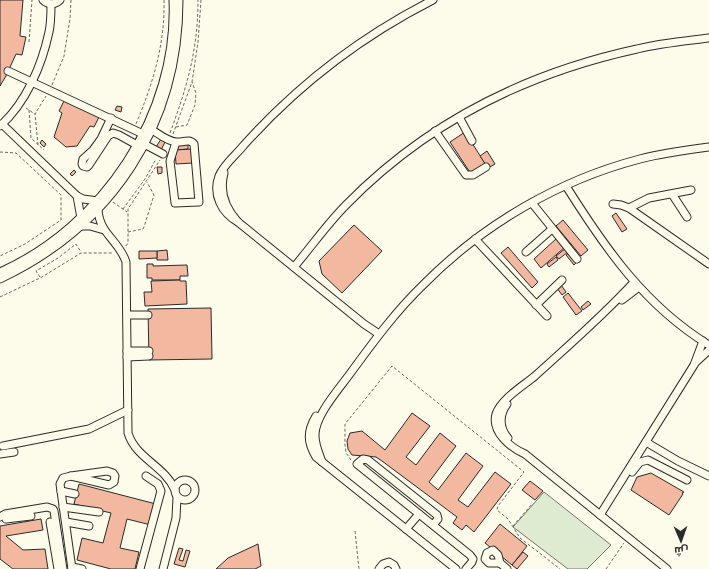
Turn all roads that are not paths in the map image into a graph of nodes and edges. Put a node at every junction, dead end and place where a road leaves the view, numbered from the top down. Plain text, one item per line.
1 (43, 0) edge
2 (60, 0) edge
3 (173, 0) edge
4 (179, 0) edge
5 (433, 0) edge
6 (52, 4) junction
7 (709, 38) edge
8 (8, 71) dead end
9 (32, 82) junction
10 (459, 117) junction
11 (111, 118) junction
12 (1, 125) edge
13 (152, 130) junction
14 (435, 131) junction
15 (143, 134) junction
16 (472, 141) dead end
17 (176, 142) junction
18 (144, 144) junction
19 (137, 145) junction
20 (709, 147) edge
21 (161, 154) road end
22 (486, 167) dead end
23 (569, 185) junction
24 (691, 190) dead end
25 (672, 194) junction
26 (77, 196) junction
27 (98, 201) junction
28 (532, 203) junction
29 (613, 204) dead end
30 (629, 208) junction
31 (98, 210) junction
32 (688, 217) dead end
33 (81, 218) junction
34 (82, 226) junction
35 (552, 229) junction
36 (104, 230) junction
37 (475, 240) junction
38 (526, 252) dead end
39 (577, 259) dead end
40 (709, 264) edge
41 (294, 267) junction
42 (0, 272) edge
43 (0, 279) edge
44 (562, 280) dead end
45 (636, 284) junction
46 (536, 305) junction
47 (126, 313) junction
48 (148, 313) dead end
49 (547, 316) dead end
50 (378, 336) junction
51 (706, 343) edge
52 (709, 350) edge
53 (127, 354) junction
54 (149, 354) dead end
55 (694, 364) junction
56 (128, 410) junction
57 (646, 442) junction
58 (3, 446) dead end
59 (14, 452) dead end
60 (0, 454) edge
61 (71, 476) junction
62 (146, 476) dead end
63 (167, 476) junction
64 (624, 476) junction
65 (709, 476) edge
66 (184, 480) junction
67 (686, 480) dead end
68 (61, 491) junction
69 (75, 494) dead end
70 (176, 494) junction
71 (189, 500) junction
72 (63, 507) junction
73 (99, 512) dead end
74 (419, 514) junction
75 (600, 515) junction
76 (31, 516) dead end
77 (0, 518) edge
78 (176, 518) junction
79 (50, 522) dead end
80 (66, 522) junction
81 (433, 525) junction
82 (89, 526) dead end
83 (406, 529) junction
84 (500, 564) dead end
85 (72, 568) edge
86 (58, 569) edge
87 (63, 569) edge
88 (82, 569) edge
89 (140, 569) edge
90 (163, 569) edge
91 (379, 569) edge
92 (396, 569) edge
93 (456, 569) edge
94 (466, 569) edge
95 (507, 569) edge
96 (667, 569) edge

1 - 6 street
2 - 6 street
3 - 15 street
4 - 13 street
5 - 41 street
6 - 9 street
7 - 10 street
8 - 9 street
9 - 11 street
9 - 12 street
10 - 14 street
10 - 16 street
11 - 15 street
11 - 19 street
12 - 26 street
13 - 17 street
13 - 18 street
14 - 22 street
14 - 41 street
15 - 19 street
17 - 17 street
18 - 21 street
18 - 31 street
19 - 27 street
20 - 23 street
23 - 28 street
23 - 45 street
24 - 25 street
25 - 30 street
25 - 32 street
26 - 27 street
26 - 33 street
27 - 33 street
28 - 35 street
28 - 37 street
29 - 30 street
30 - 40 street
31 - 34 street
31 - 36 street
33 - 42 street
34 - 36 street
34 - 43 street
35 - 38 street
35 - 39 street
36 - 47 street
37 - 46 street
37 - 50 street
41 - 50 street
44 - 46 street
45 - 51 street
45 - 75 street
46 - 49 street
47 - 48 street
47 - 53 street
50 - 83 street
51 - 55 street
52 - 55 street
53 - 54 street
53 - 56 street
55 - 57 street
56 - 58 street
56 - 63 street
57 - 64 street
57 - 65 street
59 - 60 street
61 - 61 street
61 - 68 street
62 - 89 street
63 - 66 street
63 - 70 street
64 - 67 street
64 - 75 street
66 - 70 street
66 - 71 street
68 - 69 street
68 - 72 street
70 - 71 street
70 - 78 street
71 - 78 street
72 - 73 street
72 - 80 street
74 - 81 street
74 - 81 street
74 - 83 street
75 - 96 street
76 - 77 street
77 - 87 street
78 - 90 street
79 - 86 street
80 - 82 street
80 - 85 street
81 - 94 street
83 - 93 street
84 - 95 street
85 - 88 street
91 - 92 street

